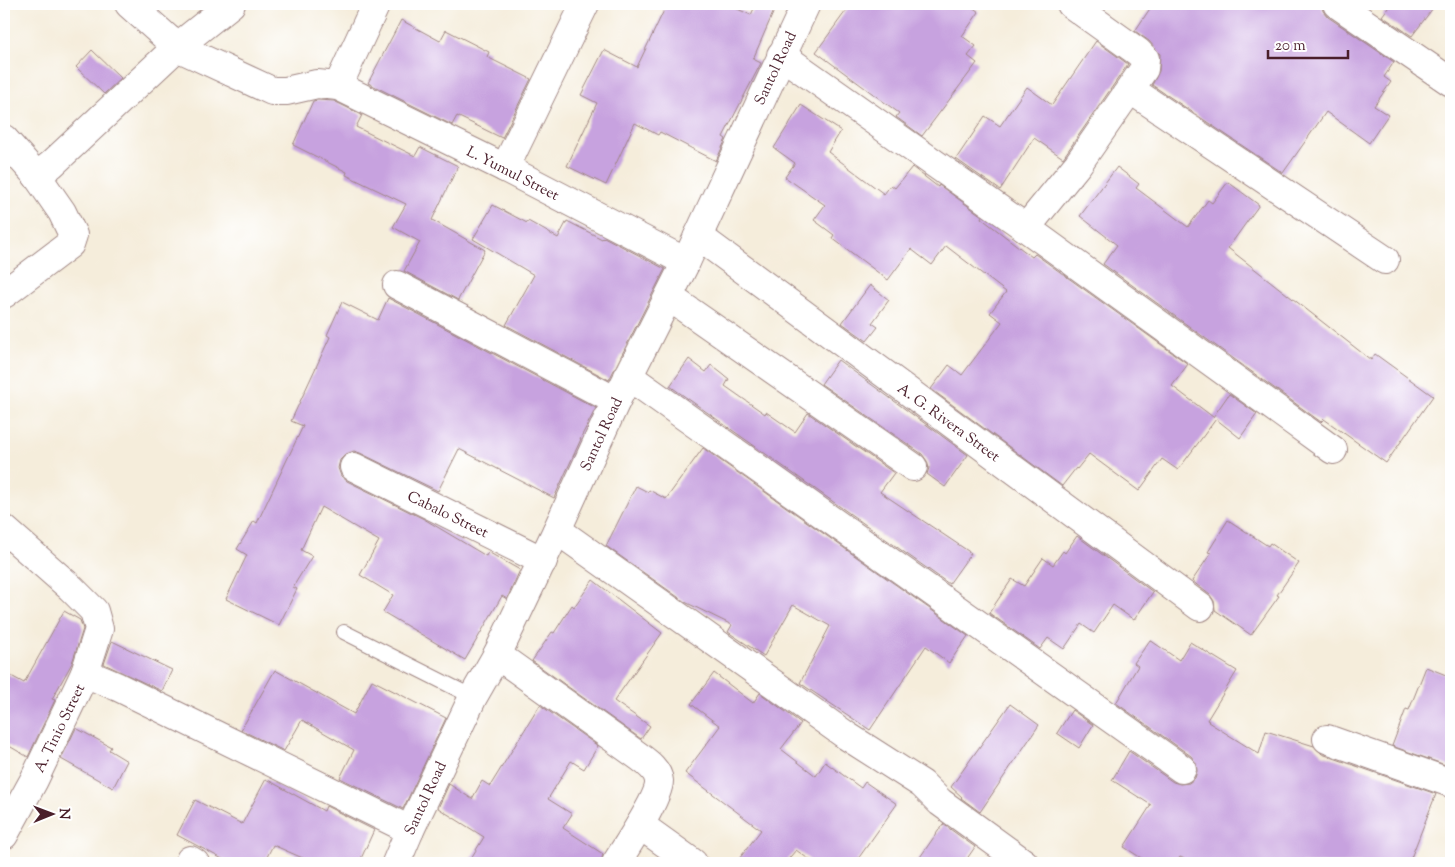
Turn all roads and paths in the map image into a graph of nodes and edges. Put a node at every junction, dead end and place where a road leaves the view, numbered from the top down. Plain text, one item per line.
1 (129, 4) edge
2 (231, 4) edge
3 (376, 4) edge
4 (586, 4) edge
5 (806, 4) edge
6 (1070, 4) edge
7 (1337, 4) edge
8 (177, 47) junction
9 (781, 55) junction
10 (1451, 82) edge
11 (338, 86) junction
12 (1131, 90) junction
13 (4, 139) edge
14 (505, 168) junction
15 (36, 176) junction
16 (1026, 228) junction
17 (698, 236) junction
18 (1385, 260) dead end
19 (686, 262) junction
20 (397, 285) dead end
21 (4, 294) edge
22 (669, 298) junction
23 (628, 376) junction
24 (616, 401) junction
25 (1333, 450) dead end
26 (354, 467) dead end
27 (913, 467) dead end
28 (4, 529) edge
29 (557, 530) junction
30 (543, 561) junction
31 (1200, 607) dead end
32 (344, 632) dead end
33 (497, 655) junction
34 (85, 673) junction
35 (473, 697) junction
36 (1327, 739) dead end
37 (1182, 769) dead end
38 (1451, 783) edge
39 (640, 825) junction
40 (410, 830) junction
41 (4, 835) edge
42 (396, 863) edge
43 (616, 863) edge
44 (693, 863) edge
45 (1024, 863) edge

1 - 8 street
2 - 8 street
3 - 11 street
4 - 14 street
5 - 9 street, Santol Road
6 - 12 street
7 - 10 street
8 - 11 street
8 - 15 street
9 - 16 street
9 - 17 street, Santol Road
11 - 14 street, L. Yumul Street
12 - 16 street
12 - 18 street
13 - 15 street
14 - 19 street, L. Yumul Street
15 - 21 street
16 - 25 street
17 - 19 street, Santol Road
17 - 31 street, A. G. Rivera Street
19 - 22 street, Santol Road
20 - 24 street
22 - 23 street, Santol Road
22 - 27 street
23 - 24 street, Santol Road
23 - 37 street
24 - 29 street, Santol Road
26 - 30 street, Cabalo Street
28 - 34 street, A. Tinio Street
29 - 30 street, Santol Road
29 - 45 street
30 - 33 street, Santol Road
32 - 35 lane
33 - 35 street, Santol Road
33 - 39 street
34 - 40 street
34 - 41 street, A. Tinio Street
35 - 40 street, Santol Road
36 - 38 street
39 - 43 street
39 - 44 street
40 - 42 street, Santol Road

